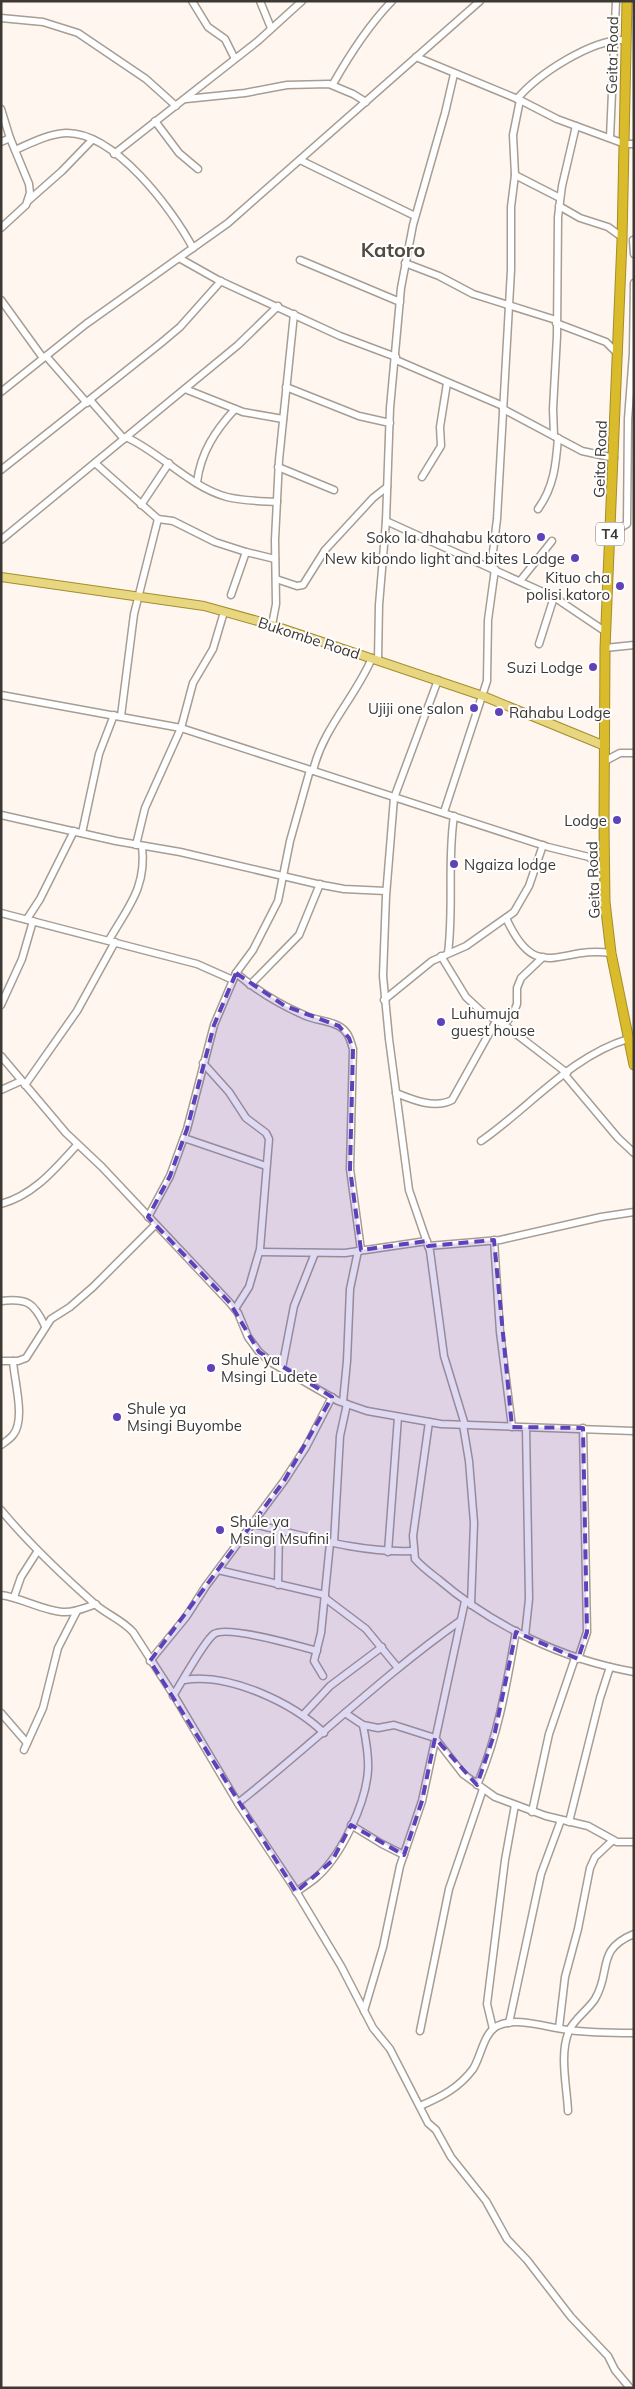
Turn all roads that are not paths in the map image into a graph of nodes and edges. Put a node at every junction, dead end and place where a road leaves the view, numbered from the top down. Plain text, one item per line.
1 (192, 1) edge
2 (260, 1) edge
3 (302, 1) edge
4 (392, 1) edge
5 (480, 1) edge
6 (616, 1) edge
7 (627, 1) edge
8 (1, 18) edge
9 (271, 28) junction
10 (616, 39) junction
11 (626, 40) junction
12 (234, 57) junction
13 (416, 57) junction
14 (454, 74) junction
15 (333, 84) junction
16 (519, 99) junction
17 (184, 100) junction
18 (366, 102) junction
19 (176, 106) junction
20 (1, 110) edge
21 (155, 121) junction
22 (576, 126) junction
23 (10, 138) junction
24 (610, 138) junction
25 (92, 140) junction
26 (1, 142) edge
27 (629, 144) edge
28 (15, 150) junction
29 (114, 154) junction
30 (300, 160) junction
31 (198, 169) dead end
32 (515, 176) junction
33 (560, 202) junction
34 (26, 203) junction
35 (415, 216) junction
36 (1, 228) edge
37 (622, 239) junction
38 (633, 240) edge
39 (193, 248) junction
40 (634, 254) edge
41 (179, 258) junction
42 (300, 260) dead end
43 (406, 263) junction
44 (221, 281) junction
45 (634, 283) edge
46 (633, 292) edge
47 (1, 300) edge
48 (400, 302) junction
49 (508, 304) junction
50 (278, 306) junction
51 (294, 314) junction
52 (556, 321) junction
53 (618, 354) junction
54 (44, 357) junction
55 (396, 359) junction
56 (447, 383) junction
57 (286, 387) junction
58 (185, 389) junction
59 (1, 392) edge
60 (88, 401) junction
61 (503, 408) junction
62 (235, 409) junction
63 (283, 419) junction
64 (390, 423) junction
65 (556, 437) junction
66 (125, 438) junction
67 (614, 458) junction
68 (631, 458) edge
69 (95, 463) junction
70 (168, 463) junction
71 (278, 467) junction
72 (1, 470) edge
73 (422, 477) dead end
74 (197, 482) junction
75 (387, 487) junction
76 (334, 490) dead end
77 (277, 502) junction
78 (140, 505) junction
79 (538, 509) dead end
80 (158, 519) junction
81 (386, 521) junction
82 (610, 528) junction
83 (1, 540) edge
84 (552, 540) dead end
85 (246, 552) junction
86 (275, 559) junction
87 (493, 568) junction
88 (1, 577) edge
89 (276, 579) junction
90 (520, 581) junction
91 (231, 595) dead end
92 (138, 596) junction
93 (554, 597) junction
94 (224, 612) junction
95 (272, 625) junction
96 (606, 632) junction
97 (539, 644) dead end
98 (634, 646) edge
99 (605, 648) junction
100 (375, 659) junction
101 (438, 680) junction
102 (1, 695) edge
103 (483, 696) junction
104 (114, 715) junction
105 (121, 716) junction
106 (181, 728) junction
107 (605, 746) junction
108 (634, 753) edge
109 (605, 761) junction
110 (312, 771) junction
111 (394, 798) junction
112 (444, 812) junction
113 (1, 815) edge
114 (454, 816) junction
115 (74, 831) junction
116 (82, 833) junction
117 (139, 845) junction
118 (543, 845) junction
119 (605, 872) junction
120 (284, 875) junction
121 (320, 884) junction
122 (386, 891) junction
123 (1, 913) edge
124 (506, 918) junction
125 (30, 920) junction
126 (112, 941) junction
127 (448, 953) junction
128 (611, 953) junction
129 (441, 956) junction
130 (543, 957) junction
131 (236, 973) junction
132 (233, 980) junction
133 (250, 985) junction
134 (384, 1000) junction
135 (1, 1005) edge
136 (496, 1021) junction
137 (504, 1025) junction
138 (628, 1039) junction
139 (1, 1056) edge
140 (203, 1063) junction
141 (634, 1065) edge
142 (566, 1074) junction
143 (23, 1083) junction
144 (1, 1090) edge
145 (396, 1094) junction
146 (184, 1138) junction
147 (481, 1141) dead end
148 (77, 1145) junction
149 (634, 1153) edge
150 (266, 1166) junction
151 (1, 1204) edge
152 (634, 1212) edge
153 (148, 1217) junction
154 (155, 1225) junction
155 (494, 1240) junction
156 (428, 1244) junction
157 (360, 1251) junction
158 (260, 1252) junction
159 (315, 1253) junction
160 (1, 1301) edge
161 (235, 1310) junction
162 (45, 1326) junction
163 (1, 1361) edge
164 (13, 1361) junction
165 (282, 1368) junction
166 (332, 1397) junction
167 (345, 1403) junction
168 (398, 1417) junction
169 (430, 1422) junction
170 (464, 1425) junction
171 (512, 1427) junction
172 (526, 1428) junction
173 (583, 1428) junction
174 (634, 1431) edge
175 (1, 1445) edge
176 (1, 1510) edge
177 (1, 1519) edge
178 (9, 1519) junction
179 (253, 1524) junction
180 (279, 1530) junction
181 (332, 1543) junction
182 (413, 1551) junction
183 (37, 1552) junction
184 (388, 1552) junction
185 (218, 1570) junction
186 (278, 1585) junction
187 (1, 1595) edge
188 (14, 1597) junction
189 (325, 1597) junction
190 (468, 1603) junction
191 (96, 1604) junction
192 (77, 1611) junction
193 (460, 1621) junction
194 (516, 1631) junction
195 (525, 1636) junction
196 (382, 1647) junction
197 (317, 1650) junction
198 (577, 1658) junction
199 (150, 1661) junction
200 (610, 1667) junction
201 (398, 1668) junction
202 (634, 1672) edge
203 (323, 1676) dead end
204 (184, 1680) junction
205 (174, 1696) junction
206 (1, 1713) edge
207 (345, 1713) junction
208 (303, 1715) junction
209 (363, 1725) junction
210 (324, 1732) junction
211 (434, 1738) junction
212 (480, 1787) junction
213 (238, 1803) junction
214 (515, 1806) junction
215 (532, 1812) junction
216 (561, 1820) junction
217 (569, 1822) junction
218 (351, 1825) junction
219 (612, 1840) junction
220 (634, 1842) edge
221 (404, 1854) junction
222 (296, 1892) junction
223 (634, 1934) edge
224 (364, 2011) junction
225 (509, 2023) junction
226 (559, 2028) junction
227 (493, 2029) junction
228 (569, 2030) junction
229 (420, 2032) dead end
230 (634, 2034) edge
231 (420, 2106) junction
232 (568, 2111) dead end
233 (630, 2388) edge

1 - 12 street
2 - 9 street
3 - 9 street
4 - 15 street
5 - 13 street
6 - 10 street
7 - 11 highway, Geita Road / T4
8 - 19 street
9 - 12 street
10 - 11 street
10 - 16 street
10 - 24 street
11 - 27 highway, Geita Road / T4
12 - 17 street
13 - 14 street
13 - 18 street
14 - 16 street
14 - 35 street
15 - 17 street
15 - 18 street
16 - 22 street
16 - 32 street
17 - 19 street
18 - 30 street
19 - 21 street
20 - 23 street
21 - 29 street
21 - 31 street
22 - 24 street
22 - 33 street
23 - 26 street
23 - 28 street
24 - 27 street
25 - 28 street
25 - 29 street
25 - 34 street
27 - 37 highway, Geita Road / T4
28 - 34 street
29 - 39 street
30 - 35 street
30 - 39 street
32 - 33 street
32 - 49 street
33 - 37 street
33 - 52 street
34 - 36 street
35 - 43 street
37 - 38 street
37 - 53 highway, Geita Road / T4
38 - 40 street
39 - 41 street
41 - 44 street
41 - 54 street
42 - 48 street
43 - 48 street
43 - 49 street
44 - 50 street
44 - 60 street
45 - 46 street
46 - 68 street
47 - 54 street
48 - 55 street
49 - 52 street
49 - 61 street
50 - 51 street
50 - 58 street
51 - 55 street
51 - 57 street
52 - 53 street
52 - 65 street
53 - 67 highway, Geita Road / T4
54 - 59 street
54 - 60 street
55 - 56 street
55 - 64 street
56 - 61 street
56 - 73 street
57 - 63 street
57 - 64 street
58 - 62 street
58 - 66 street
60 - 66 street
60 - 72 street
61 - 65 street
61 - 87 street
62 - 63 street
62 - 74 street
63 - 71 street
64 - 75 street
65 - 67 street
65 - 79 street
66 - 69 street
66 - 70 street
67 - 82 highway, Geita Road / T4
68 - 82 street
69 - 78 street
69 - 83 street
70 - 74 street
70 - 78 street
71 - 76 street
71 - 77 street
74 - 77 street
75 - 81 street
75 - 89 street
77 - 86 street
78 - 80 street
80 - 85 street
80 - 92 street
81 - 87 street
81 - 100 street
82 - 96 highway, Geita Road / T4
84 - 90 street
85 - 86 street
85 - 91 street
86 - 89 street
87 - 90 street
87 - 103 street
88 - 92 main road, Bukombe Road
89 - 95 street
90 - 93 street
92 - 94 main road, Bukombe Road
92 - 105 street
93 - 96 street
93 - 97 street
94 - 95 main road, Bukombe Road
94 - 106 street
95 - 100 main road, Bukombe Road
96 - 99 highway, Geita Road / T4
98 - 99 street
99 - 107 highway, Geita Road / T4
100 - 101 main road, Bukombe Road
100 - 110 street
101 - 103 main road, Bukombe Road
101 - 111 street
102 - 104 street
103 - 107 main road, Bukombe Road
103 - 112 street
104 - 105 street
104 - 116 street
105 - 106 street
106 - 110 street
106 - 117 street
107 - 109 highway, Geita Road / T4
108 - 109 street
109 - 119 highway, Geita Road / T4
110 - 111 street
110 - 120 street
111 - 112 street
111 - 122 street
112 - 114 street
113 - 115 street
114 - 118 street
114 - 127 street
115 - 116 street
115 - 125 street
116 - 117 street
117 - 120 street
117 - 126 street
118 - 119 street
118 - 124 street
119 - 128 highway, Geita Road / T4
120 - 121 street
120 - 131 street
121 - 122 street
121 - 133 street
122 - 134 street
123 - 125 street
124 - 127 street
124 - 130 street
125 - 126 street
125 - 135 street
126 - 132 street
126 - 143 street
127 - 129 street
128 - 130 street
128 - 138 highway, Geita Road / T4
129 - 134 street
129 - 136 street
130 - 137 street
131 - 132 street
131 - 133 street
132 - 140 street
133 - 157 street
134 - 145 street
136 - 137 street
136 - 145 street
137 - 142 street
138 - 141 highway, Geita Road / T4
138 - 142 street
139 - 143 street
140 - 146 street
140 - 150 street
142 - 147 street
142 - 149 street
143 - 144 street
143 - 148 street
145 - 156 street
146 - 150 street
146 - 153 street
148 - 151 street
148 - 153 street
150 - 158 street
152 - 155 street
153 - 154 street
154 - 161 street
154 - 162 street
155 - 156 street
155 - 171 street
156 - 157 street
156 - 170 street
157 - 159 street
157 - 167 street
158 - 159 street
158 - 161 street
159 - 165 street
160 - 162 street
161 - 165 street
162 - 164 street
163 - 164 street
164 - 175 street
165 - 166 street
166 - 167 street
166 - 179 street
167 - 168 street
167 - 181 street
168 - 169 street
168 - 184 street
169 - 170 street
169 - 182 street
170 - 171 street
170 - 190 street
171 - 172 street
172 - 173 street
172 - 195 street
173 - 174 street
173 - 198 street
176 - 178 street
177 - 178 street
178 - 183 street
179 - 180 street
179 - 185 street
180 - 181 street
180 - 186 street
181 - 184 street
181 - 189 street
182 - 184 street
182 - 190 street
183 - 188 street
183 - 191 street
185 - 186 street
185 - 199 street
186 - 189 street
187 - 188 street
188 - 192 street
189 - 196 street
189 - 197 street
190 - 193 street
190 - 194 street
191 - 192 street
191 - 199 street
192 - 206 street
193 - 201 street
193 - 211 street
194 - 195 street
194 - 212 street
195 - 198 street
196 - 201 street
196 - 208 street
197 - 203 street
197 - 204 street
198 - 200 street
198 - 215 street
199 - 205 street
200 - 202 street
200 - 217 street
201 - 207 street
204 - 205 street
204 - 208 street
205 - 213 street
207 - 209 street
207 - 210 street
208 - 210 street
209 - 211 street
209 - 218 street
210 - 213 street
211 - 212 street
211 - 221 street
212 - 214 street
212 - 229 street
213 - 222 street
214 - 215 street
214 - 227 street
215 - 216 street
216 - 217 street
216 - 225 street
217 - 219 street
218 - 221 street
218 - 222 street
219 - 220 street
219 - 226 street
221 - 224 street
222 - 224 street
223 - 228 street
224 - 231 street
225 - 226 street
225 - 227 street
226 - 228 street
227 - 231 street
228 - 230 street
228 - 232 street
231 - 233 street

